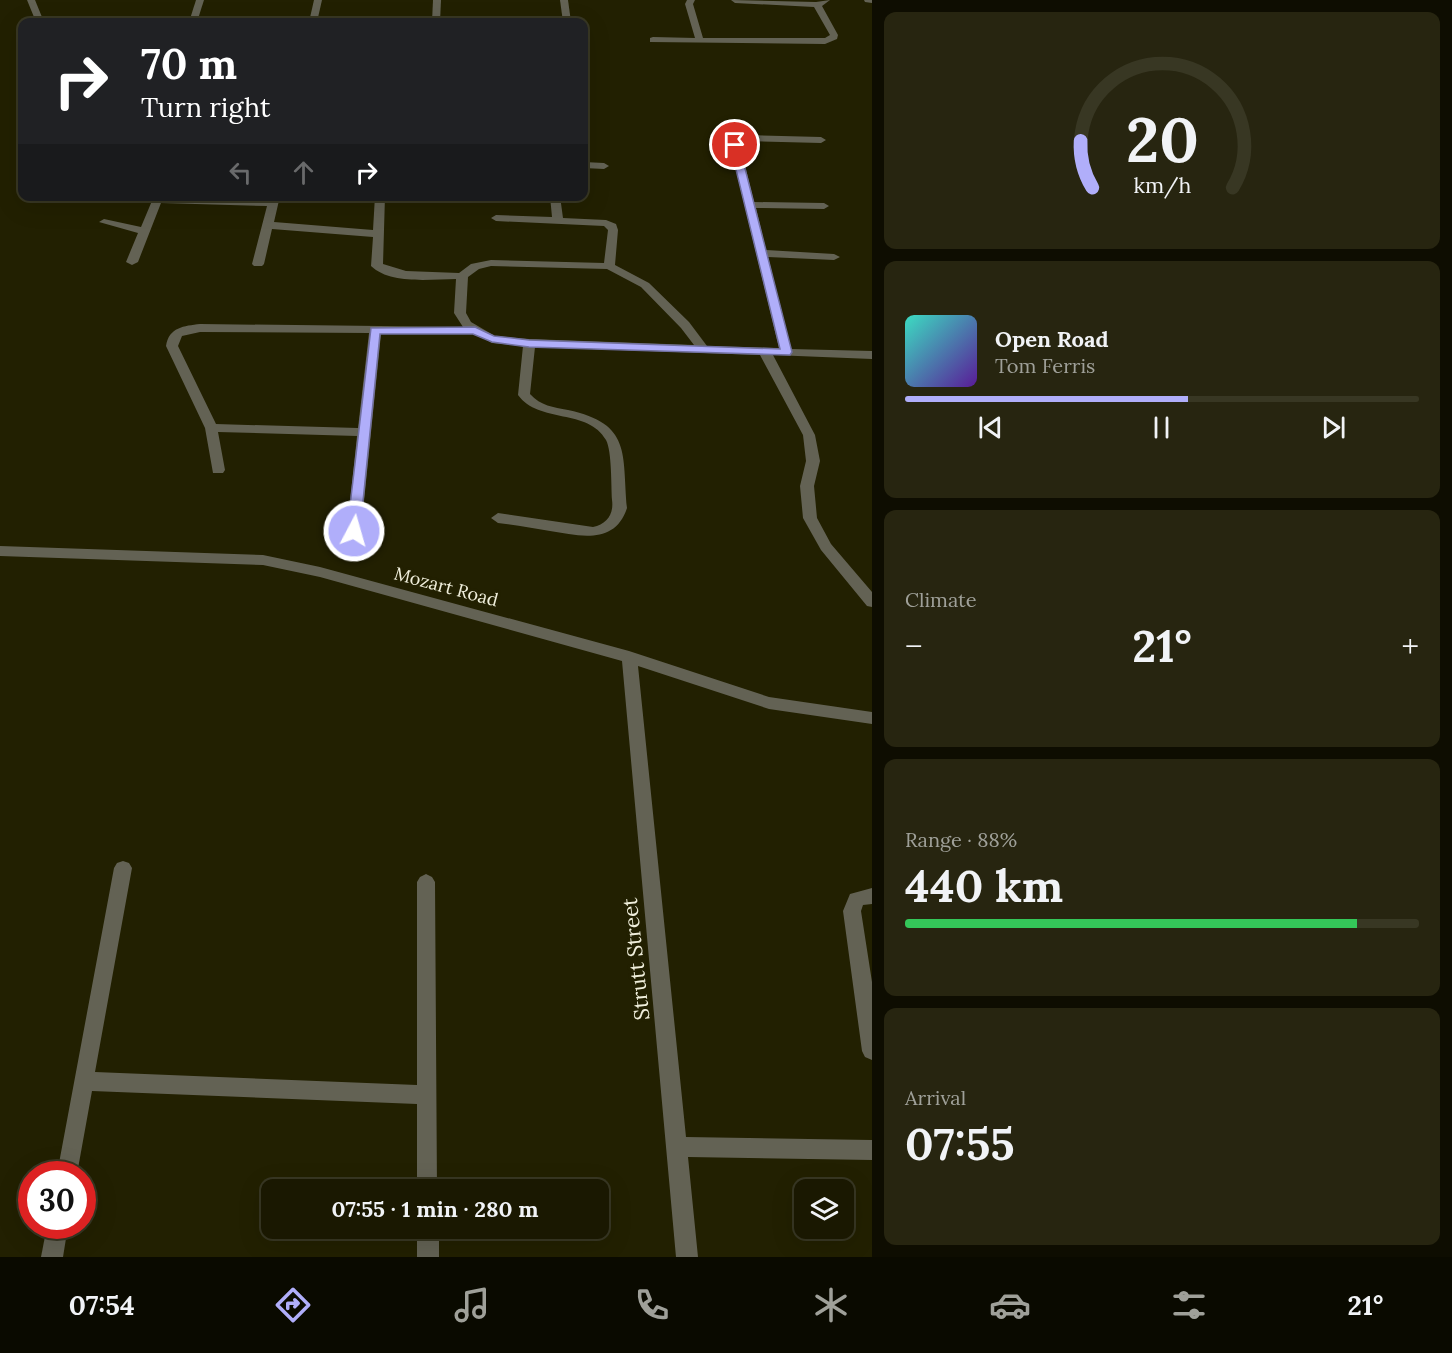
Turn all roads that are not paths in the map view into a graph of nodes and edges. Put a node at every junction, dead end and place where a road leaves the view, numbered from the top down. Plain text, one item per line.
1 (31, 0) edge
2 (200, 0) edge
3 (318, 0) edge
4 (437, 0) edge
5 (564, 0) edge
6 (691, 0) edge
7 (735, 0) edge
8 (821, 2) edge
9 (38, 18) edge
10 (194, 18) edge
11 (314, 18) edge
12 (436, 18) edge
13 (566, 18) edge
14 (653, 40) dead end
15 (700, 41) junction
16 (821, 140) dead end
17 (588, 165) edge
18 (604, 166) dead end
19 (158, 201) edge
20 (274, 201) edge
21 (380, 201) edge
22 (556, 201) edge
23 (750, 205) junction
24 (824, 206) dead end
25 (496, 218) dead end
26 (558, 220) junction
27 (104, 222) dead end
28 (268, 225) junction
29 (146, 232) junction
30 (377, 234) junction
31 (763, 253) junction
32 (834, 256) dead end
33 (132, 262) dead end
34 (258, 264) dead end
35 (609, 266) junction
36 (462, 276) junction
37 (375, 330) junction
38 (475, 331) junction
39 (529, 344) junction
40 (704, 350) junction
41 (765, 352) junction
42 (786, 352) junction
43 (872, 355) edge
44 (212, 428) junction
45 (363, 432) junction
46 (218, 470) dead end
47 (498, 518) dead end
48 (354, 531) dead end
49 (0, 551) edge
50 (872, 602) edge
51 (629, 657) junction
52 (872, 718) edge
53 (123, 868) dead end
54 (426, 882) dead end
55 (872, 896) edge
56 (872, 1051) edge
57 (84, 1082) junction
58 (426, 1095) junction
59 (677, 1148) junction
60 (872, 1150) edge
61 (69, 1161) edge
62 (427, 1179) edge
63 (55, 1239) edge
64 (428, 1239) edge
65 (52, 1257) edge
66 (428, 1257) edge
67 (687, 1257) edge

1 - 9 street
2 - 10 street
3 - 11 street
4 - 12 street
5 - 13 street
6 - 15 street
7 - 8 street
8 - 15 street
14 - 15 street
16 - 23 street
17 - 18 street
19 - 29 street
20 - 28 street
21 - 30 street
22 - 26 street
23 - 24 street
23 - 31 street
25 - 26 street
26 - 35 street
27 - 29 street
28 - 30 street
28 - 34 street
29 - 33 street
30 - 36 street
31 - 32 street
31 - 42 street
35 - 36 street
35 - 40 street
36 - 38 street
37 - 38 street
37 - 44 street
37 - 45 street
38 - 39 street
39 - 40 street
39 - 47 street
40 - 41 street
41 - 42 street
41 - 50 street
42 - 43 street
44 - 45 street
44 - 46 street
45 - 48 street
49 - 51 street, Mozart Road
51 - 52 street, Mozart Road
51 - 59 street, Strutt Street
53 - 57 street
54 - 58 street
55 - 56 street
57 - 58 street
57 - 61 street
58 - 62 street
59 - 60 street
59 - 67 street, Strutt Street
63 - 65 street
64 - 66 street

